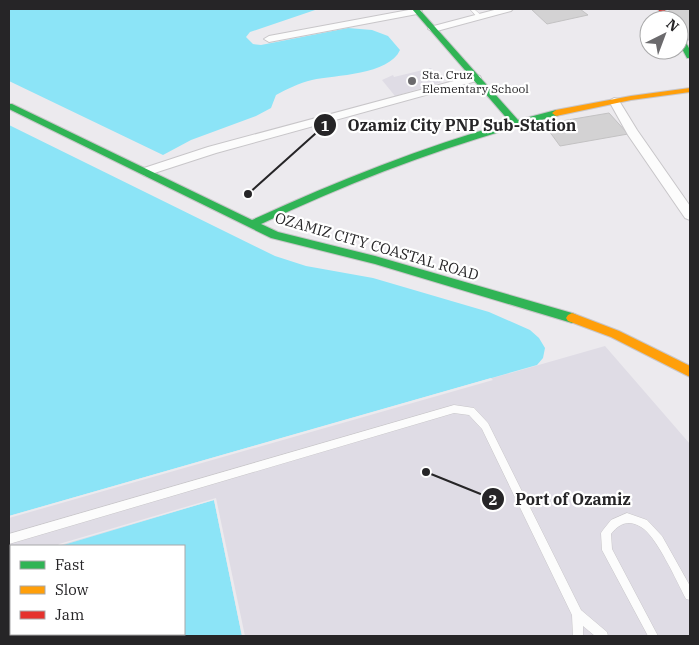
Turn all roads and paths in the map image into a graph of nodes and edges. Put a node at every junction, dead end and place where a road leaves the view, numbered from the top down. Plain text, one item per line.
1 (472, 9) edge
2 (508, 9) edge
3 (416, 10) edge
4 (480, 17) junction
5 (433, 29) junction
6 (269, 40) dead end
7 (476, 78) junction
8 (690, 90) edge
9 (614, 101) junction
10 (9, 106) edge
11 (515, 122) junction
12 (145, 172) junction
13 (690, 215) edge
14 (252, 224) junction
15 (690, 372) edge
16 (9, 539) edge
17 (690, 595) edge
18 (576, 614) junction
19 (578, 636) edge
20 (603, 636) edge
21 (653, 636) edge

1 - 4 lane
2 - 4 street
3 - 5 street
3 - 6 street
4 - 5 street
5 - 7 street
7 - 11 street
7 - 12 street
8 - 9 street
9 - 11 street
9 - 13 street
10 - 12 street, OZAMIZ CITY COASTAL ROAD
11 - 14 street
12 - 14 street, OZAMIZ CITY COASTAL ROAD
14 - 15 street, OZAMIZ CITY COASTAL ROAD
16 - 18 lane
17 - 21 lane
18 - 19 lane
18 - 20 lane

